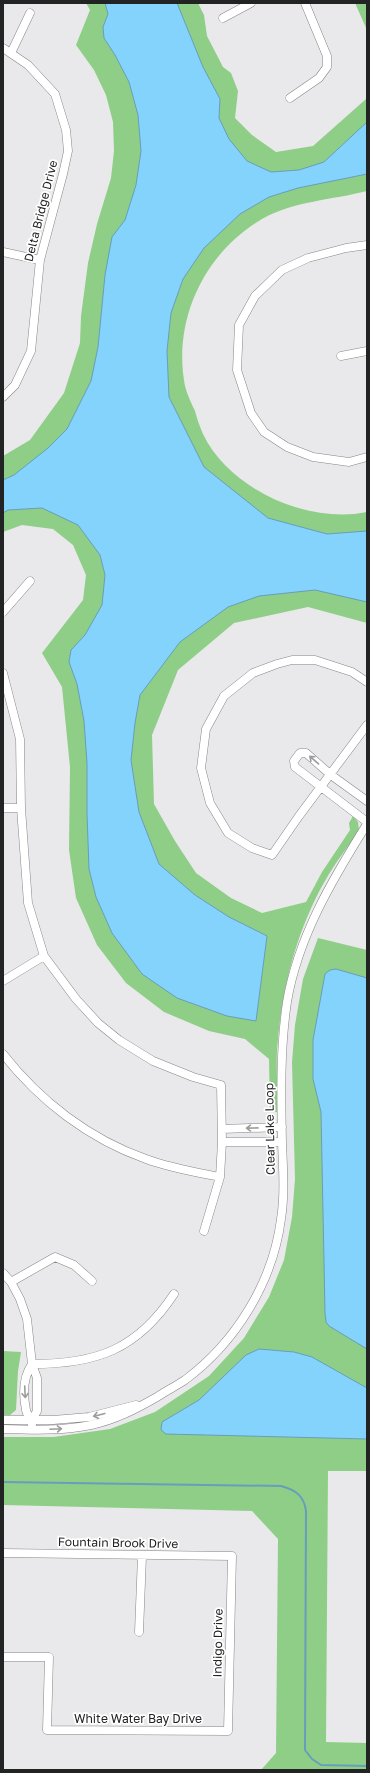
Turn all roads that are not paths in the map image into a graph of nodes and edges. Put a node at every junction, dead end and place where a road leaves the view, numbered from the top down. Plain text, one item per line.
1 (251, 3) edge
2 (305, 3) edge
3 (30, 14) dead end
4 (223, 18) dead end
5 (3, 48) edge
6 (11, 53) junction
7 (290, 98) dead end
8 (367, 245) edge
9 (3, 252) edge
10 (40, 260) junction
11 (367, 351) edge
12 (341, 356) dead end
13 (3, 397) edge
14 (367, 457) edge
15 (30, 581) dead end
16 (3, 612) edge
17 (3, 673) edge
18 (367, 682) edge
19 (367, 725) edge
20 (331, 775) junction
21 (321, 787) junction
22 (367, 801) edge
23 (3, 808) edge
24 (21, 808) junction
25 (367, 823) edge
26 (44, 956) junction
27 (3, 982) edge
28 (3, 1054) edge
29 (282, 1128) junction
30 (222, 1129) junction
31 (222, 1142) junction
32 (282, 1142) junction
33 (220, 1177) junction
34 (204, 1231) dead end
35 (3, 1273) edge
36 (92, 1281) dead end
37 (11, 1282) junction
38 (174, 1294) dead end
39 (32, 1364) junction
40 (150, 1401) junction
41 (3, 1420) edge
42 (32, 1420) junction
43 (3, 1429) edge
44 (32, 1430) junction
45 (3, 1553) edge
46 (142, 1556) junction
47 (232, 1556) joint
48 (139, 1632) dead end
49 (3, 1657) edge
50 (228, 1731) joint

1 - 4 street
2 - 7 street
3 - 6 street
5 - 6 street, Delta Bridge Drive
6 - 10 street, Delta Bridge Drive
8 - 14 street
9 - 10 street
10 - 13 street, Delta Bridge Drive
11 - 12 street
15 - 16 street
17 - 24 street
18 - 21 street
19 - 20 street
20 - 21 street
20 -> 21 street
20 - 22 street
21 - 25 street
23 - 24 street
24 - 26 street
25 - 29 street, Clear Lake Loop
26 - 27 street
26 - 30 street
28 - 33 street
29 -> 30 street
29 - 32 street, Clear Lake Loop
30 - 31 street
31 - 32 street
31 - 33 street
32 - 40 street, Clear Lake Loop
33 - 34 street
35 - 37 street
36 - 37 street
37 - 39 street
38 - 39 street
39 - 42 street
39 -> 42 street
40 -> 42 street, Clear Lake Loop
44 -> 40 street, Clear Lake Loop
41 - 42 street, Clear Lake Loop
42 - 44 street
43 - 44 street, Clear Lake Loop
45 - 46 street, Fountain Brook Drive
46 - 47 street, Fountain Brook Drive
46 - 48 street
47 - 50 street, Indigo Drive
49 - 50 street, White Water Bay Drive

